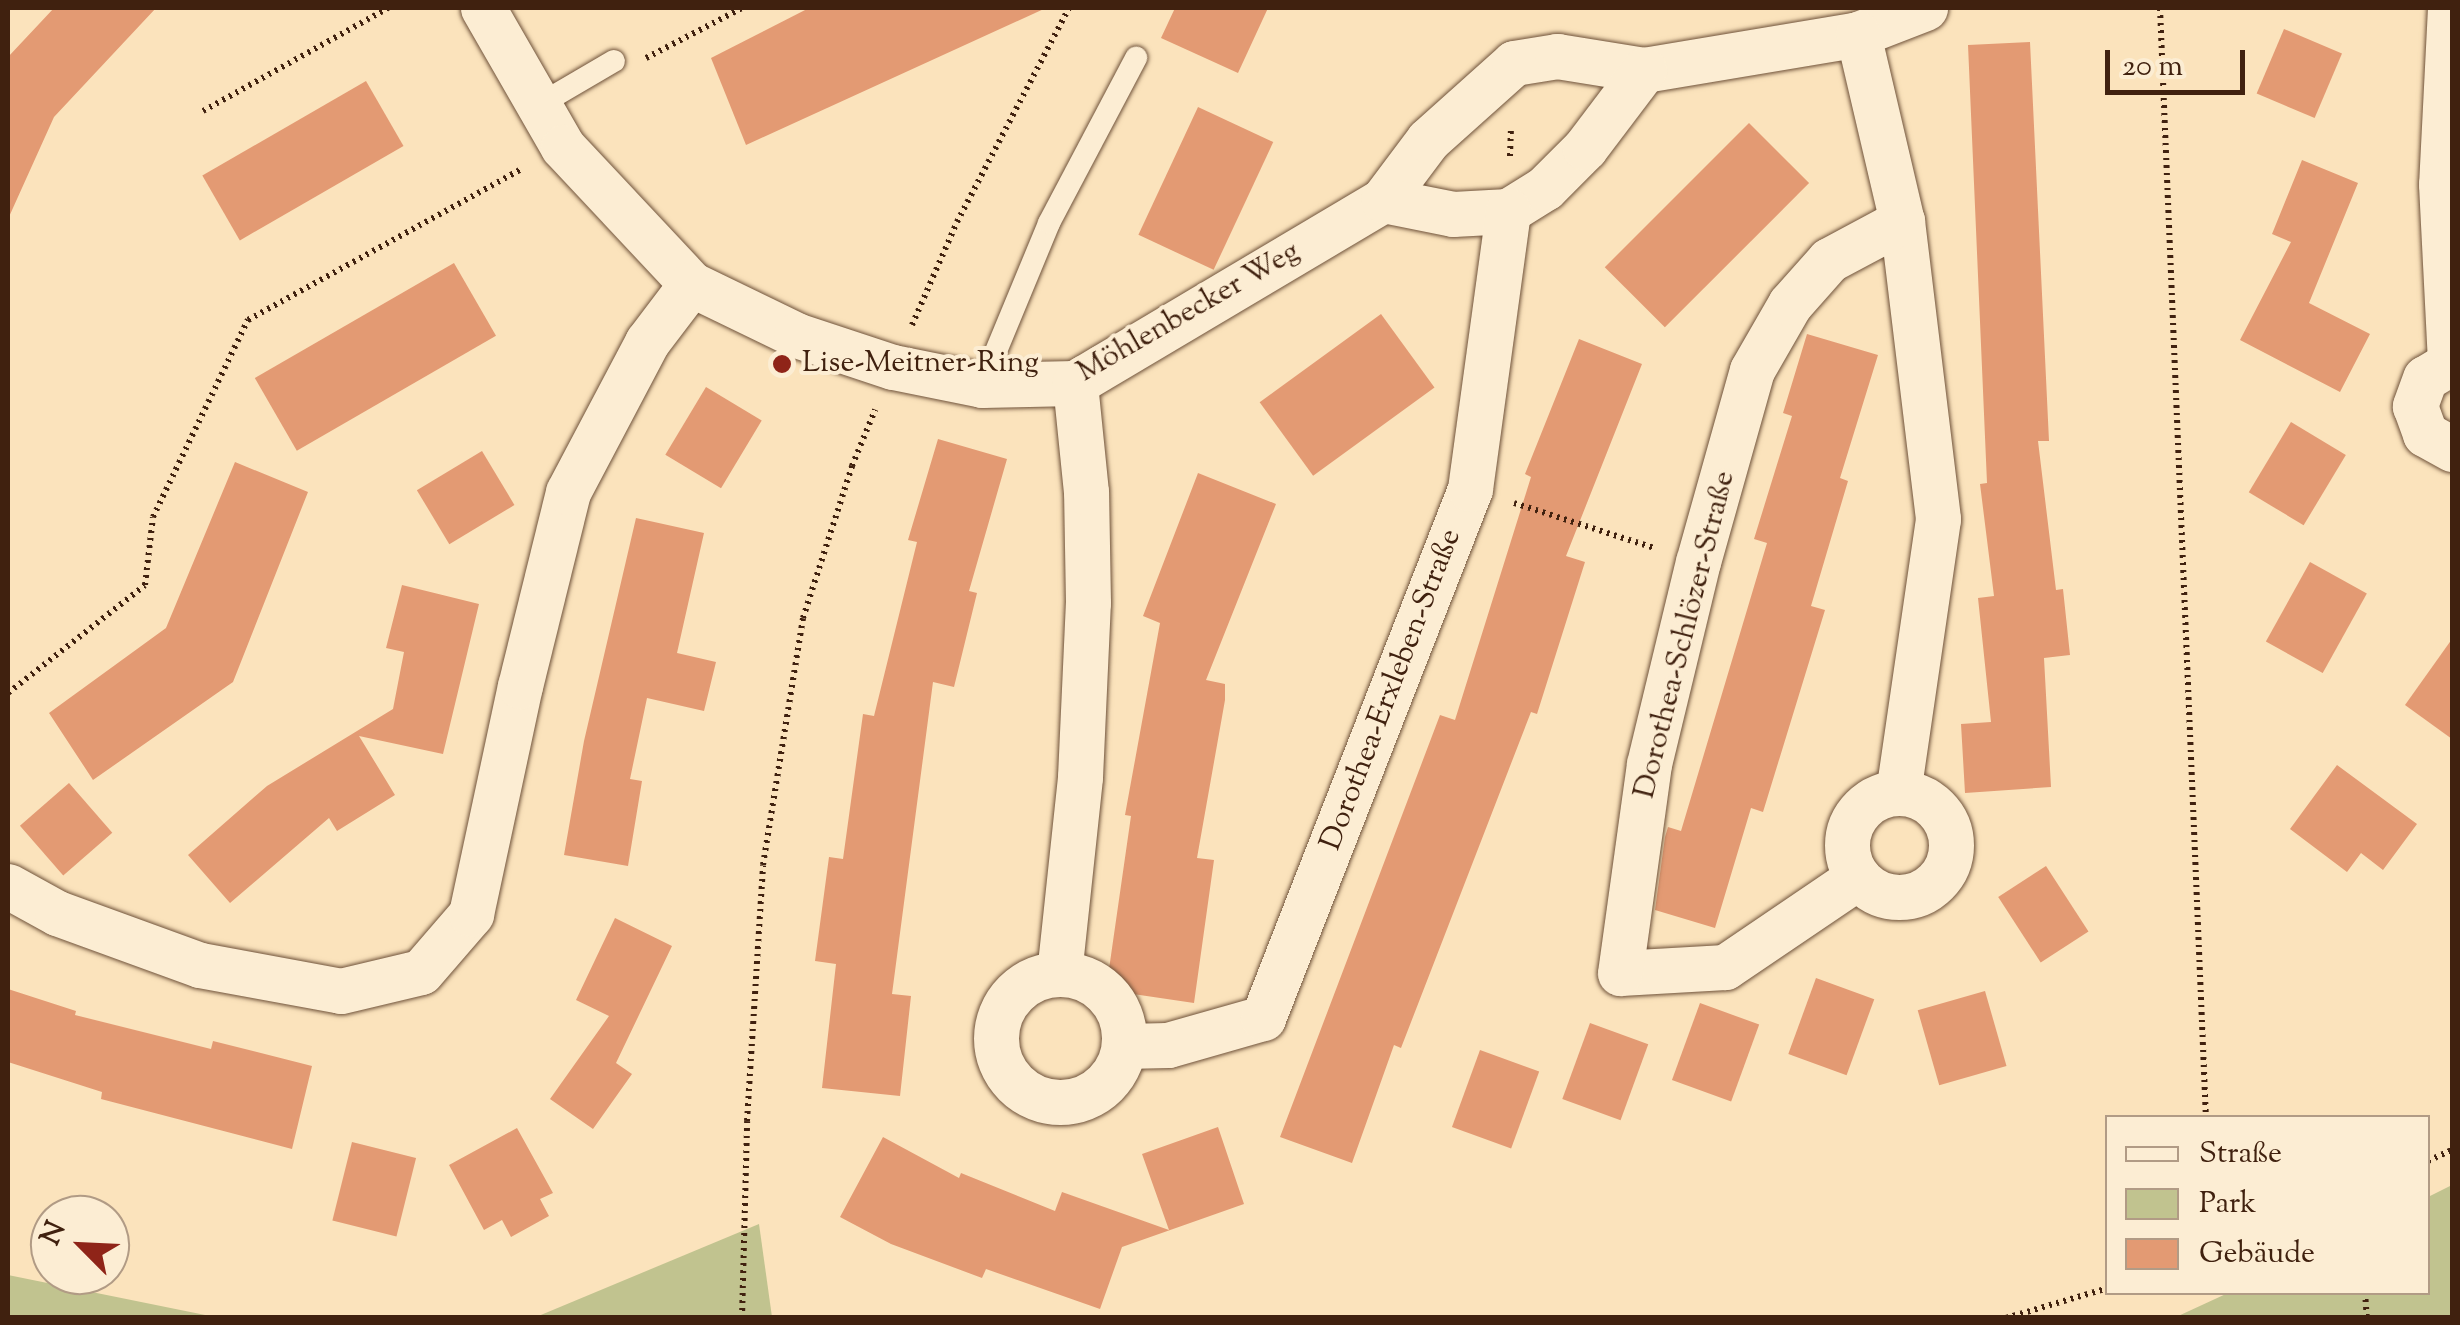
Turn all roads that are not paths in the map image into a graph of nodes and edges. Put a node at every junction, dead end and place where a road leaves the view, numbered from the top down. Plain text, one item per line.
1 (483, 8) edge
2 (1925, 8) edge
3 (2450, 8) edge
4 (1858, 34) junction
5 (1136, 58) dead end
6 (614, 61) dead end
7 (1644, 70) junction
8 (537, 106) junction
9 (1383, 200) junction
10 (1508, 212) junction
11 (1902, 221) junction
12 (691, 284) junction
13 (2452, 362) edge
14 (1075, 383) junction
15 (982, 385) junction
16 (2452, 450) edge
17 (1898, 793) junction
18 (1858, 877) junction
19 (8, 886) edge
20 (1060, 974) junction
21 (1124, 1046) junction

1 - 8 street, Möhlenbecker Weg
2 - 4 street, Möhlenbecker Weg
3 - 13 street
4 - 7 street, Möhlenbecker Weg
4 - 11 street
5 - 15 lane
6 - 8 lane
7 - 9 street, Möhlenbecker Weg
7 - 10 street
8 - 12 street, Möhlenbecker Weg
9 - 10 street
9 - 14 street, Möhlenbecker Weg
10 - 21 street, Dorothea-Erxleben-Straße
11 - 17 street
11 - 18 street, Dorothea-Schlözer-Straße
12 - 15 street, Möhlenbecker Weg
12 - 19 street
13 - 16 street
14 - 15 street, Möhlenbecker Weg
14 - 20 street
17 - 18 street
17 - 18 street
20 - 21 street
20 - 21 street

